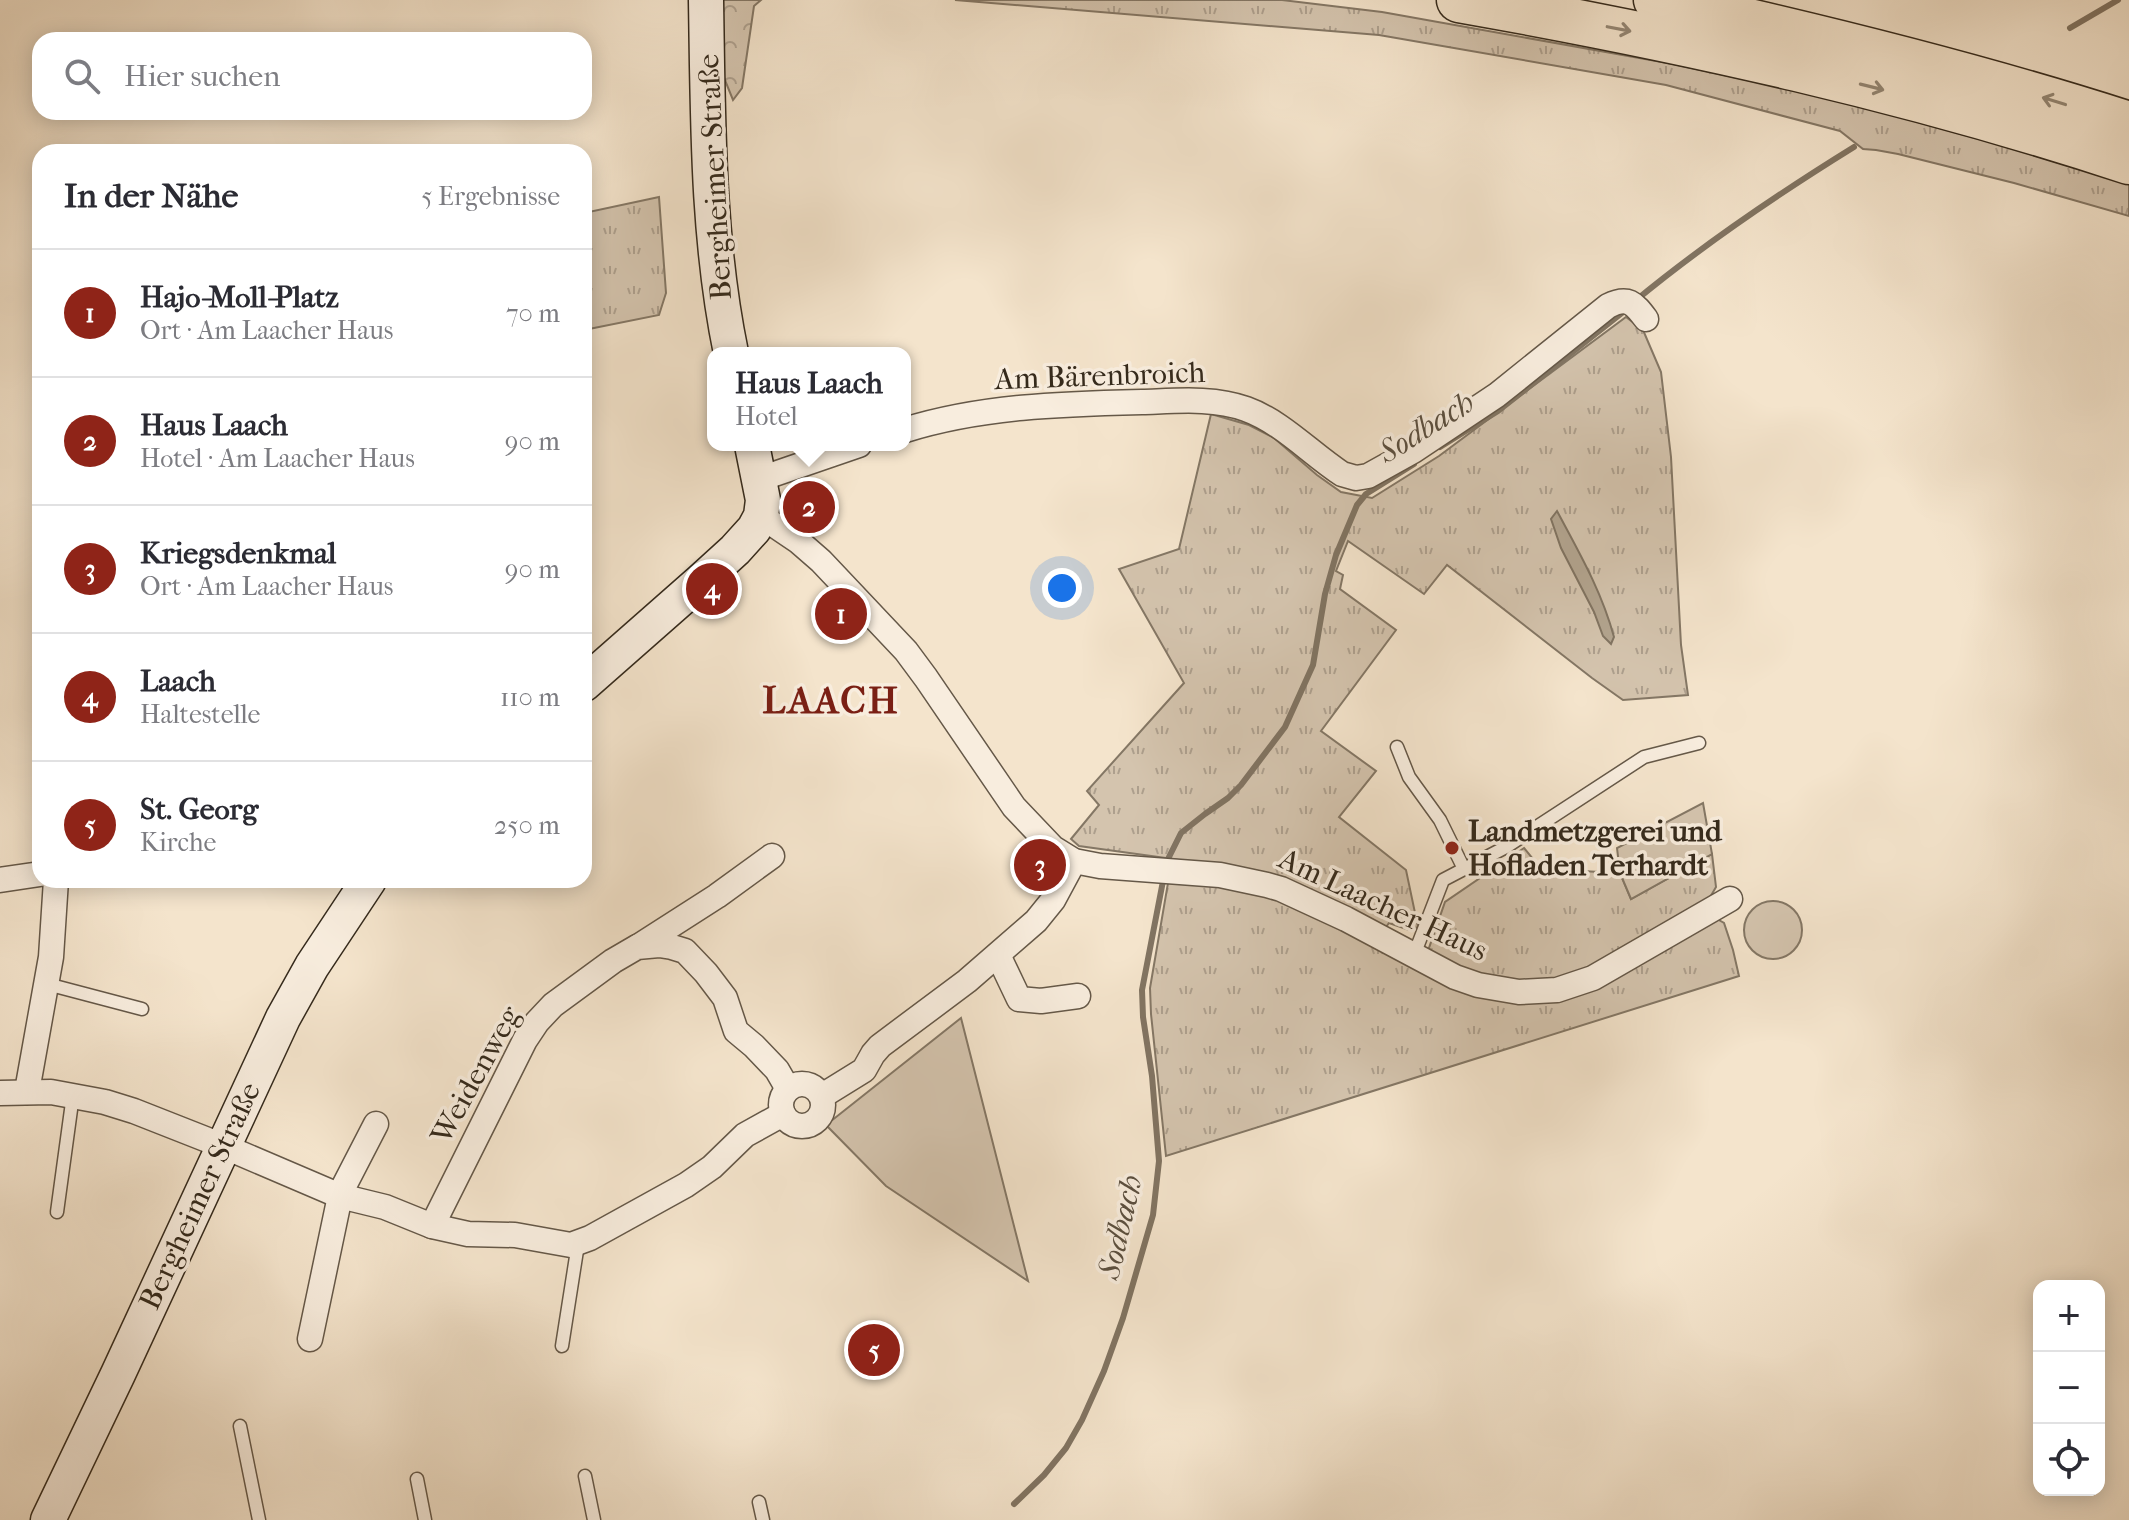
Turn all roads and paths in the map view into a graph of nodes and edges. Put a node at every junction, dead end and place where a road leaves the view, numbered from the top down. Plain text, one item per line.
1 (706, 0) edge
2 (1459, 0) edge
3 (1656, 0) edge
4 (2129, 124) edge
5 (2129, 162) edge
6 (1638, 309) dead end
7 (730, 347) edge
8 (911, 428) edge
9 (753, 451) edge
10 (842, 451) edge
11 (760, 479) junction
12 (761, 516) junction
13 (592, 677) edge
14 (1699, 743) dead end
15 (1397, 747) dead end
16 (772, 856) dead end
17 (1074, 861) junction
18 (1464, 869) junction
19 (32, 875) edge
20 (0, 880) edge
21 (56, 888) edge
22 (364, 888) edge
23 (1730, 899) dead end
24 (637, 947) junction
25 (998, 955) junction
26 (1414, 955) junction
27 (47, 984) junction
28 (1078, 996) dead end
29 (142, 1009) dead end
30 (788, 1089) junction
31 (27, 1091) junction
32 (0, 1093) edge
33 (73, 1095) junction
34 (822, 1096) junction
35 (783, 1114) junction
36 (376, 1124) dead end
37 (223, 1146) junction
38 (340, 1196) junction
39 (57, 1212) dead end
40 (432, 1226) junction
41 (578, 1244) junction
42 (310, 1339) dead end
43 (562, 1346) dead end
44 (240, 1426) dead end
45 (585, 1476) dead end
46 (417, 1479) dead end
47 (759, 1502) dead end
48 (48, 1520) edge
49 (259, 1520) edge
50 (425, 1520) edge
51 (594, 1520) edge
52 (763, 1520) edge

1 - 7 street, Bergheimer Straße
2 -> 5 highway
4 -> 3 highway
6 - 8 street, Am Bärenbroich
9 - 11 street
10 - 11 street
11 - 12 street
12 - 13 street
12 - 17 street, Am Laacher Haus
14 - 18 lane
15 - 18 lane
16 - 24 street, Weidenweg
17 - 25 street
17 - 26 street, Am Laacher Haus
18 - 26 lane
19 - 20 street
21 - 27 street
22 - 37 street, Bergheimer Straße
23 - 26 street, Am Laacher Haus
24 - 30 street
24 - 40 street, Weidenweg
25 - 28 street
25 - 34 street
27 - 29 lane
27 - 31 street
30 - 34 street
30 - 35 street
31 - 32 street
31 - 33 street
33 - 37 street
33 - 39 lane
34 - 35 street
35 - 41 street
36 - 38 street
37 - 38 street
37 - 48 street, Bergheimer Straße
38 - 40 street
38 - 42 street
40 - 41 street
41 - 43 lane
44 - 49 lane
45 - 51 lane
46 - 50 lane
47 - 52 lane

